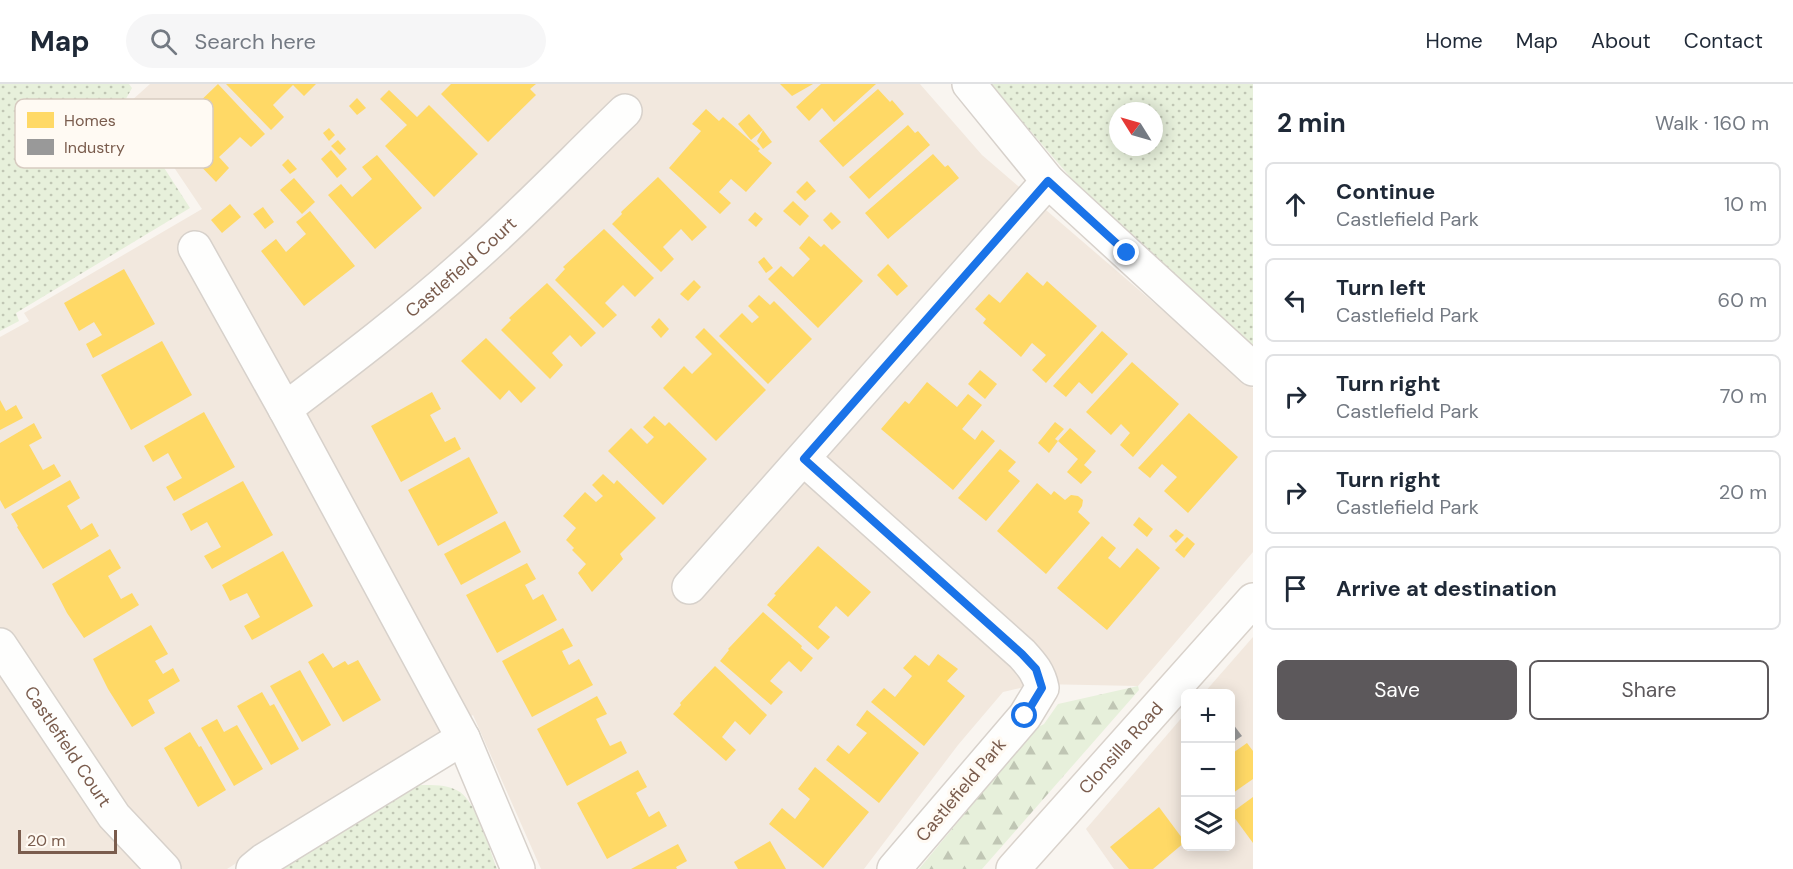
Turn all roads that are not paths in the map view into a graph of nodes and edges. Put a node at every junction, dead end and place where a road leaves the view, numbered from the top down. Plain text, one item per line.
1 (969, 84) edge
2 (625, 111) dead end
3 (1048, 181) junction
4 (195, 248) dead end
5 (1253, 369) edge
6 (285, 409) junction
7 (804, 459) junction
8 (689, 587) dead end
9 (1253, 600) edge
10 (0, 645) edge
11 (463, 738) junction
12 (164, 869) edge
13 (253, 869) edge
14 (518, 869) edge
15 (894, 869) edge
16 (1013, 869) edge

1 - 3 street
2 - 6 street, Castlefield Court
3 - 5 street
3 - 7 street
4 - 6 street
6 - 11 street
7 - 8 street
7 - 15 street, Castlefield Park
9 - 16 street, Clonsilla Road
10 - 12 street, Castlefield Court
11 - 13 street
11 - 14 street

